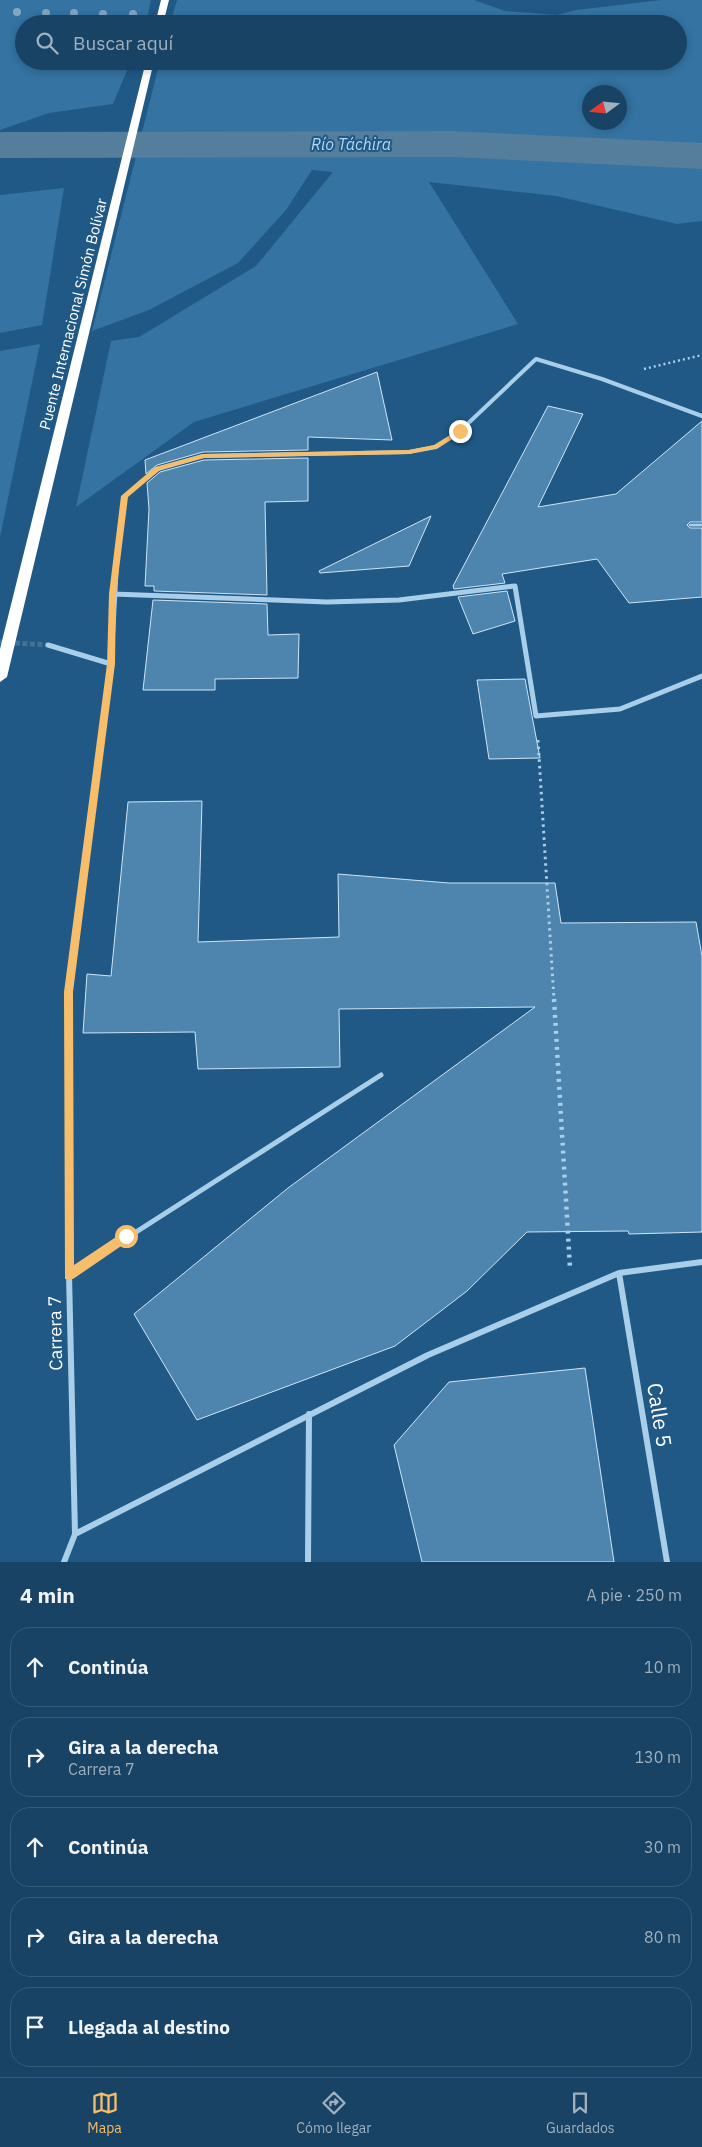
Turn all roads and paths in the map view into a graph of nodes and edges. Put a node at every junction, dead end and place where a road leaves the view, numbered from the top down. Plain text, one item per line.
1 (165, 0) edge
2 (161, 15) edge
3 (148, 70) edge
4 (702, 355) edge
5 (602, 379) junction
6 (702, 416) edge
7 (690, 525) dead end
8 (702, 525) edge
9 (113, 594) junction
10 (48, 645) tunnel mouth
11 (111, 664) junction
12 (702, 676) edge
13 (0, 677) edge
14 (536, 716) junction
15 (381, 1075) dead end
16 (702, 1262) edge
17 (619, 1273) junction
18 (69, 1275) junction
19 (571, 1294) junction
20 (309, 1414) junction
21 (75, 1534) junction
22 (64, 1562) edge
23 (308, 1562) edge
24 (666, 1562) edge

1 - 2 highway
3 - 13 highway, Puente Internacional Simón Bolívar
4 - 5 path
5 - 6 street
5 - 9 street, Carrera 7
7 - 8 lane
9 - 11 street, Carrera 7
9 - 14 street
10 - 11 street
11 - 18 street, Carrera 7
12 - 14 street
14 - 19 path
15 - 18 lane
16 - 17 street
17 - 19 street
17 - 24 street, Calle 5
18 - 21 street, Carrera 7
19 - 20 street
20 - 21 street
20 - 23 street
21 - 22 street, Carrera 7

